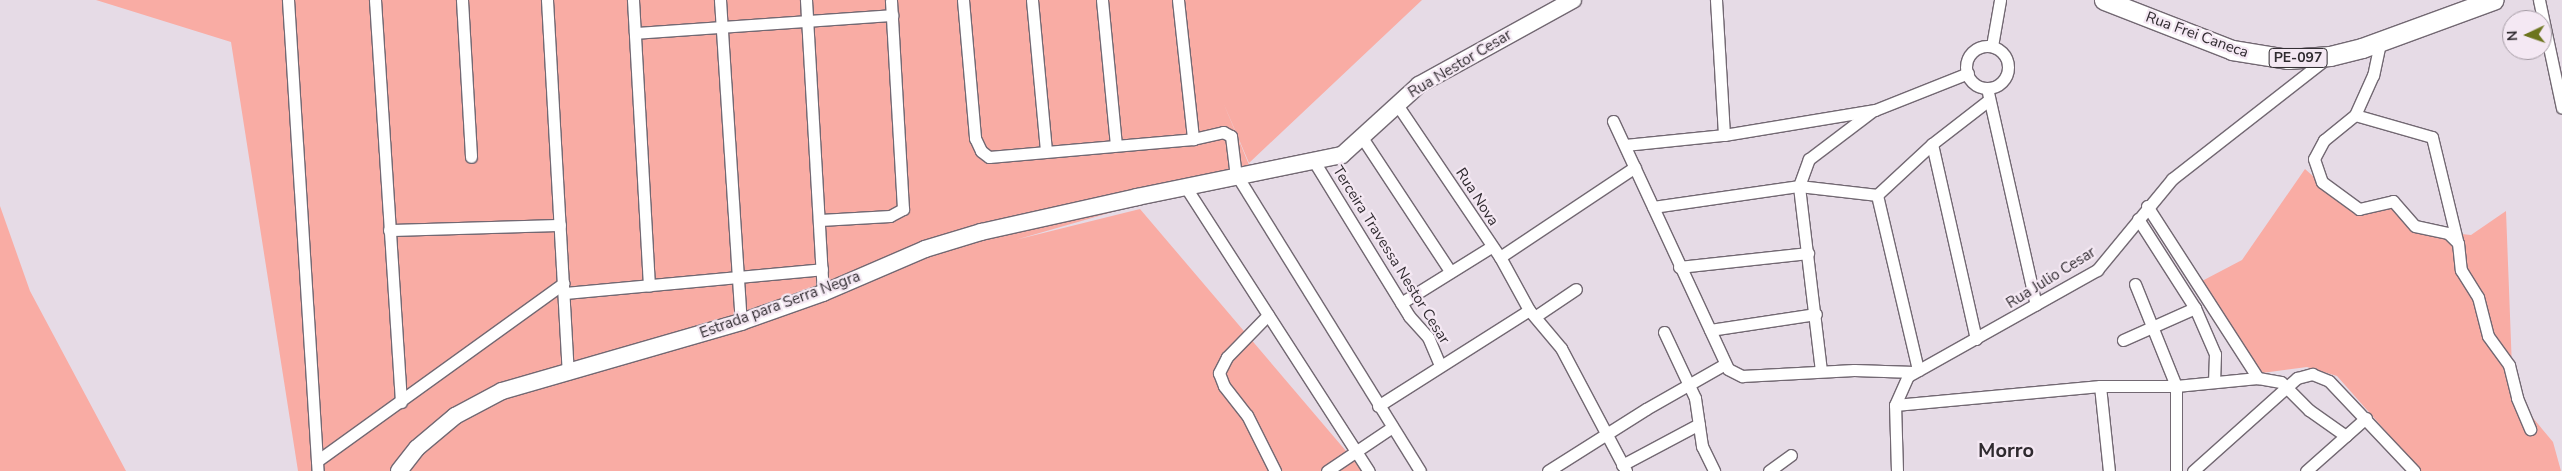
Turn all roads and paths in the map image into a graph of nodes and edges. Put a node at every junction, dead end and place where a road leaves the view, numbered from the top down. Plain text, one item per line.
1 (288, 0) edge
2 (374, 0) edge
3 (462, 0) edge
4 (547, 0) edge
5 (633, 0) edge
6 (720, 0) edge
7 (806, 0) edge
8 (891, 0) edge
9 (963, 0) edge
10 (1032, 0) edge
11 (1102, 0) edge
12 (1178, 0) edge
13 (1573, 0) edge
14 (1716, 0) edge
15 (2000, 0) edge
16 (2492, 0) edge
17 (2539, 0) edge
18 (2108, 1) edge
19 (892, 16) junction
20 (808, 24) junction
21 (722, 30) junction
22 (635, 34) junction
23 (2380, 43) junction
24 (1992, 46) junction
25 (2330, 56) junction
26 (1968, 74) junction
27 (1988, 94) junction
28 (1396, 103) junction
29 (2562, 108) edge
30 (1875, 110) junction
31 (2355, 115) junction
32 (1613, 121) dead end
33 (1724, 135) junction
34 (1193, 139) junction
35 (1363, 139) junction
36 (1932, 144) junction
37 (1116, 145) junction
38 (1625, 145) junction
39 (1046, 151) junction
40 (471, 157) dead end
41 (1315, 163) junction
42 (1635, 167) junction
43 (1236, 174) junction
44 (1185, 186) junction
45 (1799, 186) junction
46 (1877, 195) junction
47 (2148, 206) junction
48 (1653, 207) junction
49 (2138, 219) junction
50 (820, 220) junction
51 (560, 225) junction
52 (389, 230) junction
53 (2458, 243) junction
54 (1491, 247) junction
55 (1808, 253) junction
56 (1500, 257) junction
57 (1679, 267) junction
58 (822, 269) junction
59 (1450, 270) junction
60 (738, 277) junction
61 (2135, 284) dead end
62 (649, 286) junction
63 (564, 288) junction
64 (1576, 289) dead end
65 (823, 293) junction
66 (1401, 303) junction
67 (2036, 305) junction
68 (2195, 308) junction
69 (1533, 313) junction
70 (1268, 314) junction
71 (1816, 314) junction
72 (741, 322) junction
73 (2155, 326) junction
74 (1710, 330) junction
75 (1664, 332) dead end
76 (1976, 339) junction
77 (2123, 340) dead end
78 (1725, 364) junction
79 (1440, 365) junction
80 (1821, 371) junction
81 (1916, 371) junction
82 (568, 373) junction
83 (2258, 378) junction
84 (2214, 382) junction
85 (1689, 385) junction
86 (2100, 386) junction
87 (2176, 386) junction
88 (2286, 388) junction
89 (401, 402) junction
90 (1895, 405) junction
91 (1378, 406) junction
92 (2366, 418) junction
93 (1700, 424) junction
94 (1391, 428) junction
95 (2530, 429) dead end
96 (1605, 433) junction
97 (2346, 436) junction
98 (1675, 438) junction
99 (1702, 446) junction
100 (1356, 450) junction
101 (1790, 455) dead end
102 (318, 466) edge
103 (1624, 468) edge
104 (399, 471) edge
105 (1275, 471) edge
106 (1327, 471) edge
107 (1369, 471) edge
108 (1420, 471) edge
109 (1548, 471) edge
110 (1714, 471) edge
111 (1769, 471) edge
112 (1897, 471) edge
113 (2109, 471) edge
114 (2176, 471) edge
115 (2193, 471) edge
116 (2306, 471) edge
117 (2414, 471) edge

1 - 102 street
2 - 52 street
3 - 40 street
4 - 51 street
5 - 22 street
6 - 21 street
7 - 20 street
8 - 19 street
9 - 39 street
10 - 39 street
11 - 37 street
12 - 34 street
13 - 28 street, Rua Nestor Cesar
14 - 33 street
15 - 24 street
16 - 23 main road, Rua Frei Caneca / PE-097
17 - 29 street
18 - 25 main road, Rua Frei Caneca / PE-097
19 - 20 street
19 - 50 street
20 - 21 street
20 - 50 street
21 - 22 street
21 - 60 street
22 - 62 street
23 - 25 main road, Rua Frei Caneca / PE-097
23 - 31 street
24 - 26 street
24 - 27 street
25 - 47 street, Rua Julio Cesar
26 - 27 street
26 - 30 street
27 - 36 street
27 - 67 street
28 - 35 street, Rua Nestor Cesar
28 - 54 street, Rua Nova
30 - 33 street
30 - 45 street
31 - 53 street
31 - 53 street
32 - 38 street
33 - 38 street
34 - 37 street
34 - 43 street
35 - 41 street, Rua Nestor Cesar
35 - 59 street
36 - 46 street
36 - 76 street
37 - 39 street
38 - 42 street
41 - 43 street, Rua Nestor Cesar
41 - 66 street, Terceira Travessa Nestor Cesar
42 - 48 street
42 - 56 street
43 - 44 street, Rua Nestor Cesar
43 - 91 street
44 - 65 street, Estrada para Serra Negra
44 - 70 street
45 - 46 street
45 - 48 street
45 - 55 street
46 - 81 street
47 - 49 street, Rua Julio Cesar
47 - 83 street
48 - 57 street
49 - 67 street, Rua Julio Cesar
49 - 68 street
50 - 58 street
51 - 52 street
51 - 63 street
52 - 89 street
53 - 95 street
54 - 56 street, Rua Nova
54 - 59 street
55 - 57 street
55 - 71 street
56 - 69 street, Rua Nova
57 - 74 street
58 - 60 street
58 - 65 street
59 - 66 street
60 - 62 street
60 - 72 street
61 - 73 street
62 - 63 street
63 - 82 street
63 - 89 street
64 - 69 street
65 - 72 street, Estrada para Serra Negra
66 - 79 street, Terceira Travessa Nestor Cesar
67 - 76 street, Rua Julio Cesar
68 - 73 street
68 - 84 street
69 - 79 street
69 - 96 street, Rua Nova
70 - 100 street
70 - 105 street
71 - 74 street
71 - 80 street
72 - 82 street, Estrada para Serra Negra
73 - 77 street
73 - 87 street
74 - 78 street
75 - 85 street
76 - 81 street, Rua Julio Cesar
78 - 80 street
78 - 85 street
79 - 91 street
80 - 81 street
81 - 90 street, Rua Julio Cesar
82 - 104 street, Estrada para Serra Negra
83 - 84 street
83 - 88 street
84 - 87 street
85 - 93 street
85 - 96 street
86 - 87 street
86 - 90 street
86 - 113 street
87 - 114 street
88 - 92 street
88 - 97 street
88 - 115 street
89 - 102 street
90 - 112 street, Rua Julio Cesar
91 - 94 street
92 - 97 street
92 - 117 street
93 - 98 street
93 - 99 street
94 - 100 street
94 - 108 street
96 - 103 street, Rua Nova
96 - 109 street
97 - 116 street
98 - 99 street
98 - 103 street
99 - 110 street
100 - 106 street
100 - 107 street
101 - 111 street

